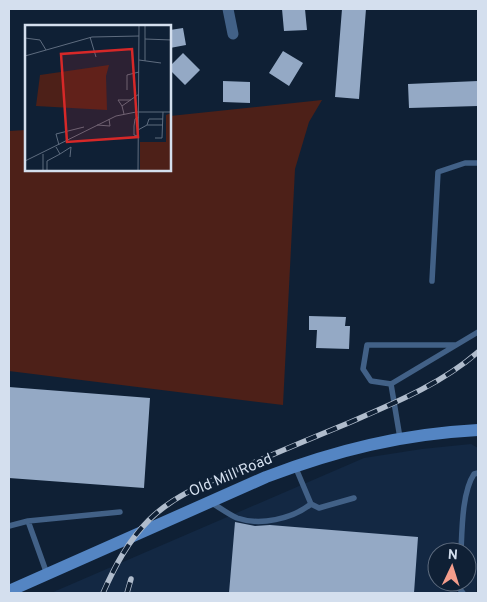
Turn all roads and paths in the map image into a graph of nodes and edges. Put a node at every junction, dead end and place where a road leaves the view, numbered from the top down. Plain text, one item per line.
1 (228, 9) edge
2 (233, 34) dead end
3 (478, 163) edge
4 (432, 281) dead end
5 (478, 332) edge
6 (457, 345) junction
7 (391, 384) junction
8 (478, 430) edge
9 (400, 438) junction
10 (295, 466) junction
11 (478, 473) edge
12 (354, 498) dead end
13 (210, 502) junction
14 (311, 504) junction
15 (120, 512) dead end
16 (28, 521) junction
17 (9, 526) edge
18 (462, 542) edge
19 (47, 574) junction
20 (9, 591) edge

1 - 2 street
3 - 4 lane
5 - 6 lane
6 - 7 lane
6 - 7 lane
7 - 9 lane
8 - 9 street, Old Mill Road
9 - 10 street, Old Mill Road
10 - 13 street, Old Mill Road
10 - 14 lane
11 - 18 lane
12 - 14 lane
13 - 14 lane
13 - 19 street, Old Mill Road
15 - 16 lane
16 - 17 lane
16 - 19 lane
19 - 20 street, Old Mill Road

